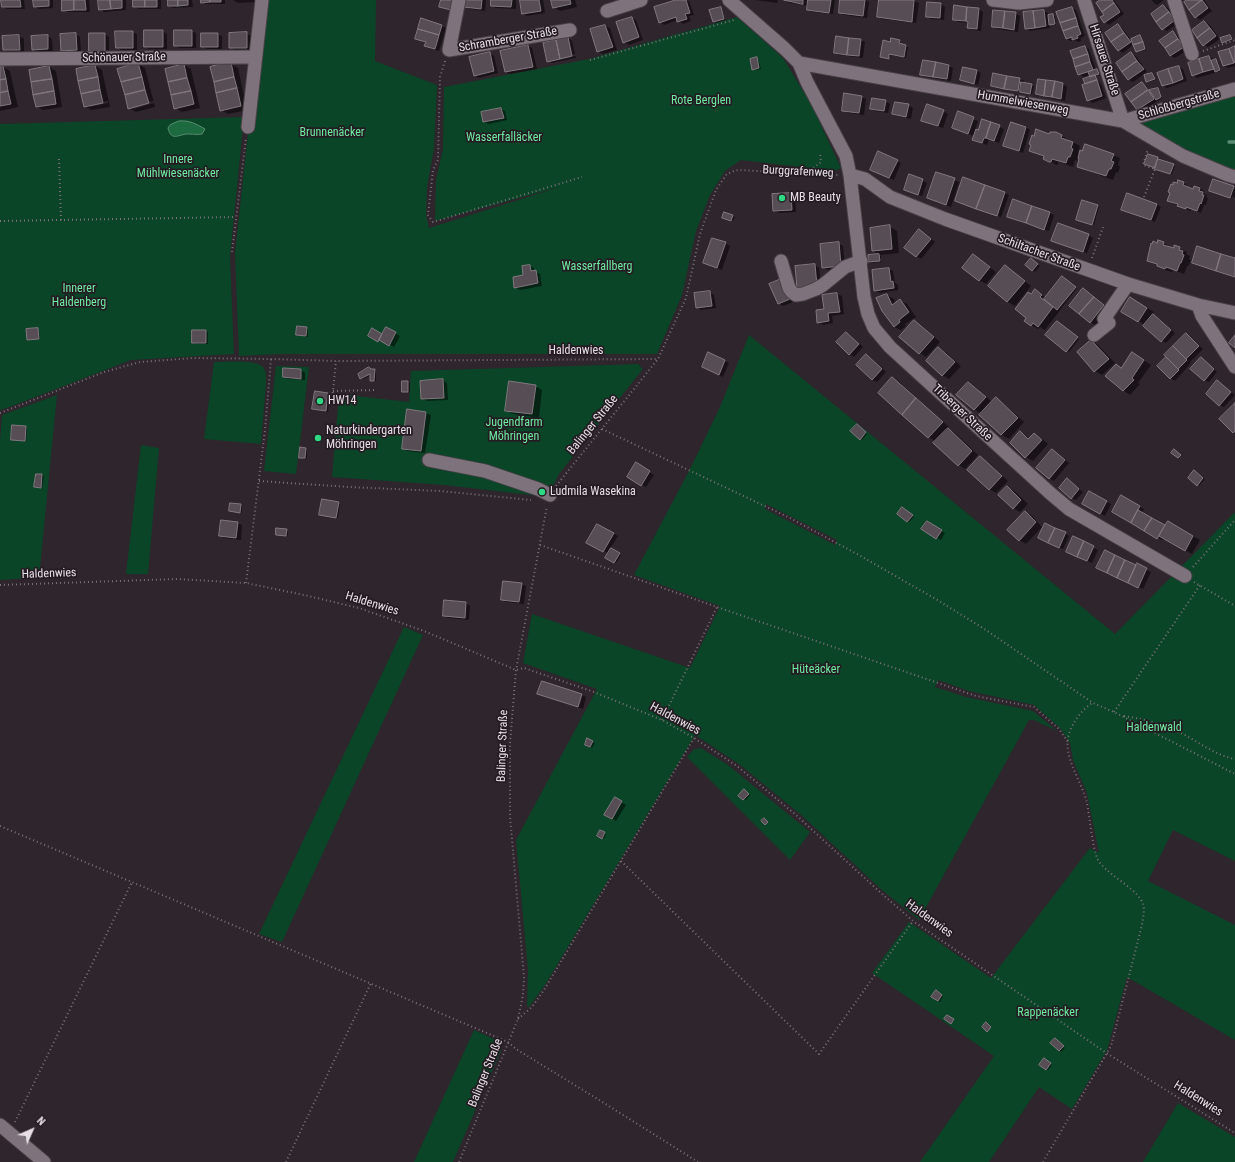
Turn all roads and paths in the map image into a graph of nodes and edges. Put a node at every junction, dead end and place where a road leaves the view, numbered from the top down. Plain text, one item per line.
1 (262, 0) edge
2 (459, 0) edge
3 (642, 0) edge
4 (729, 0) edge
5 (993, 0) edge
6 (1047, 0) edge
7 (1084, 0) edge
8 (1174, 0) edge
9 (607, 11) dead end
10 (737, 19) dead end
11 (570, 30) dead end
12 (1235, 40) edge
13 (449, 50) junction
14 (1192, 54) joint
15 (248, 57) dead end
16 (0, 60) edge
17 (590, 60) dead end
18 (799, 63) junction
19 (1235, 89) edge
20 (1123, 121) junction
21 (248, 127) joint
22 (1151, 138) junction
23 (820, 153) dead end
24 (59, 159) dead end
25 (806, 174) junction
26 (850, 175) junction
27 (582, 177) dead end
28 (1235, 177) edge
29 (1144, 197) dead end
30 (236, 217) junction
31 (61, 220) junction
32 (0, 221) edge
33 (1103, 227) dead end
34 (232, 252) dead end
35 (781, 261) dead end
36 (861, 261) junction
37 (1087, 270) junction
38 (1128, 284) junction
39 (1198, 306) junction
40 (1235, 313) edge
41 (1094, 335) dead end
42 (270, 359) junction
43 (658, 359) junction
44 (336, 361) junction
45 (1235, 367) edge
46 (376, 390) dead end
47 (333, 391) junction
48 (332, 401) dead end
49 (0, 413) edge
50 (602, 429) junction
51 (429, 460) dead end
52 (259, 481) junction
53 (550, 495) junction
54 (533, 501) dead end
55 (1235, 520) edge
56 (540, 545) junction
57 (1185, 576) junction
58 (246, 584) junction
59 (0, 585) edge
60 (1200, 586) junction
61 (1235, 606) edge
62 (717, 607) junction
63 (516, 670) junction
64 (1093, 703) junction
65 (1114, 712) junction
66 (1121, 716) junction
67 (662, 720) junction
68 (694, 738) junction
69 (1068, 742) junction
70 (1235, 759) edge
71 (1235, 774) edge
72 (0, 826) edge
73 (621, 861) junction
74 (132, 882) junction
75 (914, 921) junction
76 (371, 983) junction
77 (518, 1018) junction
78 (508, 1042) junction
79 (1108, 1054) junction
80 (5, 1130) edge
81 (1235, 1133) edge
82 (44, 1162) edge
83 (286, 1162) edge
84 (459, 1162) edge
85 (698, 1162) edge
86 (1043, 1162) edge

1 - 21 street
2 - 13 street, Schramberger Straße
3 - 9 street
4 - 18 street, Burggrafenweg
5 - 6 street
7 - 20 street, Hirsauer Straße
8 - 14 street
10 - 17 path
11 - 13 street, Schramberger Straße
12 - 14 path
13 - 27 path
15 - 16 street, Schönauer Straße
18 - 20 street, Hummelwiesenweg
18 - 26 street, Burggrafenweg
19 - 20 street, Schloßbergstraße
20 - 22 street, Hummelwiesenweg
21 - 30 path
22 - 28 street, Hummelwiesenweg
22 - 29 path
23 - 25 path
24 - 31 path
25 - 26 path, Burggrafenweg
25 - 43 path, Burggrafenweg
26 - 36 street, Triberger Straße
26 - 37 street, Schiltacher Straße
30 - 31 path
30 - 34 path
31 - 32 path
33 - 37 path
35 - 36 street
36 - 57 street, Triberger Straße
37 - 38 street, Schiltacher Straße
38 - 39 street, Schiltacher Straße
38 - 41 street
39 - 40 street, Schiltacher Straße
39 - 45 street
42 - 44 path, Haldenwies
42 - 49 path, Haldenwies
42 - 52 path
43 - 44 path, Haldenwies
43 - 50 path, Balinger Straße
44 - 47 path
46 - 47 path
47 - 48 path
50 - 53 path, Balinger Straße
50 - 64 path
51 - 53 street
52 - 54 path
52 - 58 path
53 - 56 path, Balinger Straße
55 - 57 path
56 - 62 path
56 - 63 path, Balinger Straße
57 - 60 path
58 - 59 path, Haldenwies
58 - 63 path, Haldenwies
60 - 61 path
60 - 65 path
62 - 67 path
62 - 69 path
63 - 67 path, Haldenwies
63 - 77 path, Balinger Straße
64 - 65 path
64 - 69 path
65 - 66 path
66 - 70 path
66 - 71 path
67 - 68 path, Haldenwies
68 - 73 path
68 - 75 path, Haldenwies
69 - 79 path
72 - 74 path
73 - 75 path
73 - 77 path
74 - 76 path
74 - 80 path
75 - 79 path, Haldenwies
76 - 78 path
76 - 83 path
77 - 78 path, Balinger Straße
78 - 84 path, Balinger Straße
78 - 85 path
79 - 81 path, Haldenwies
79 - 86 path
80 - 82 street

